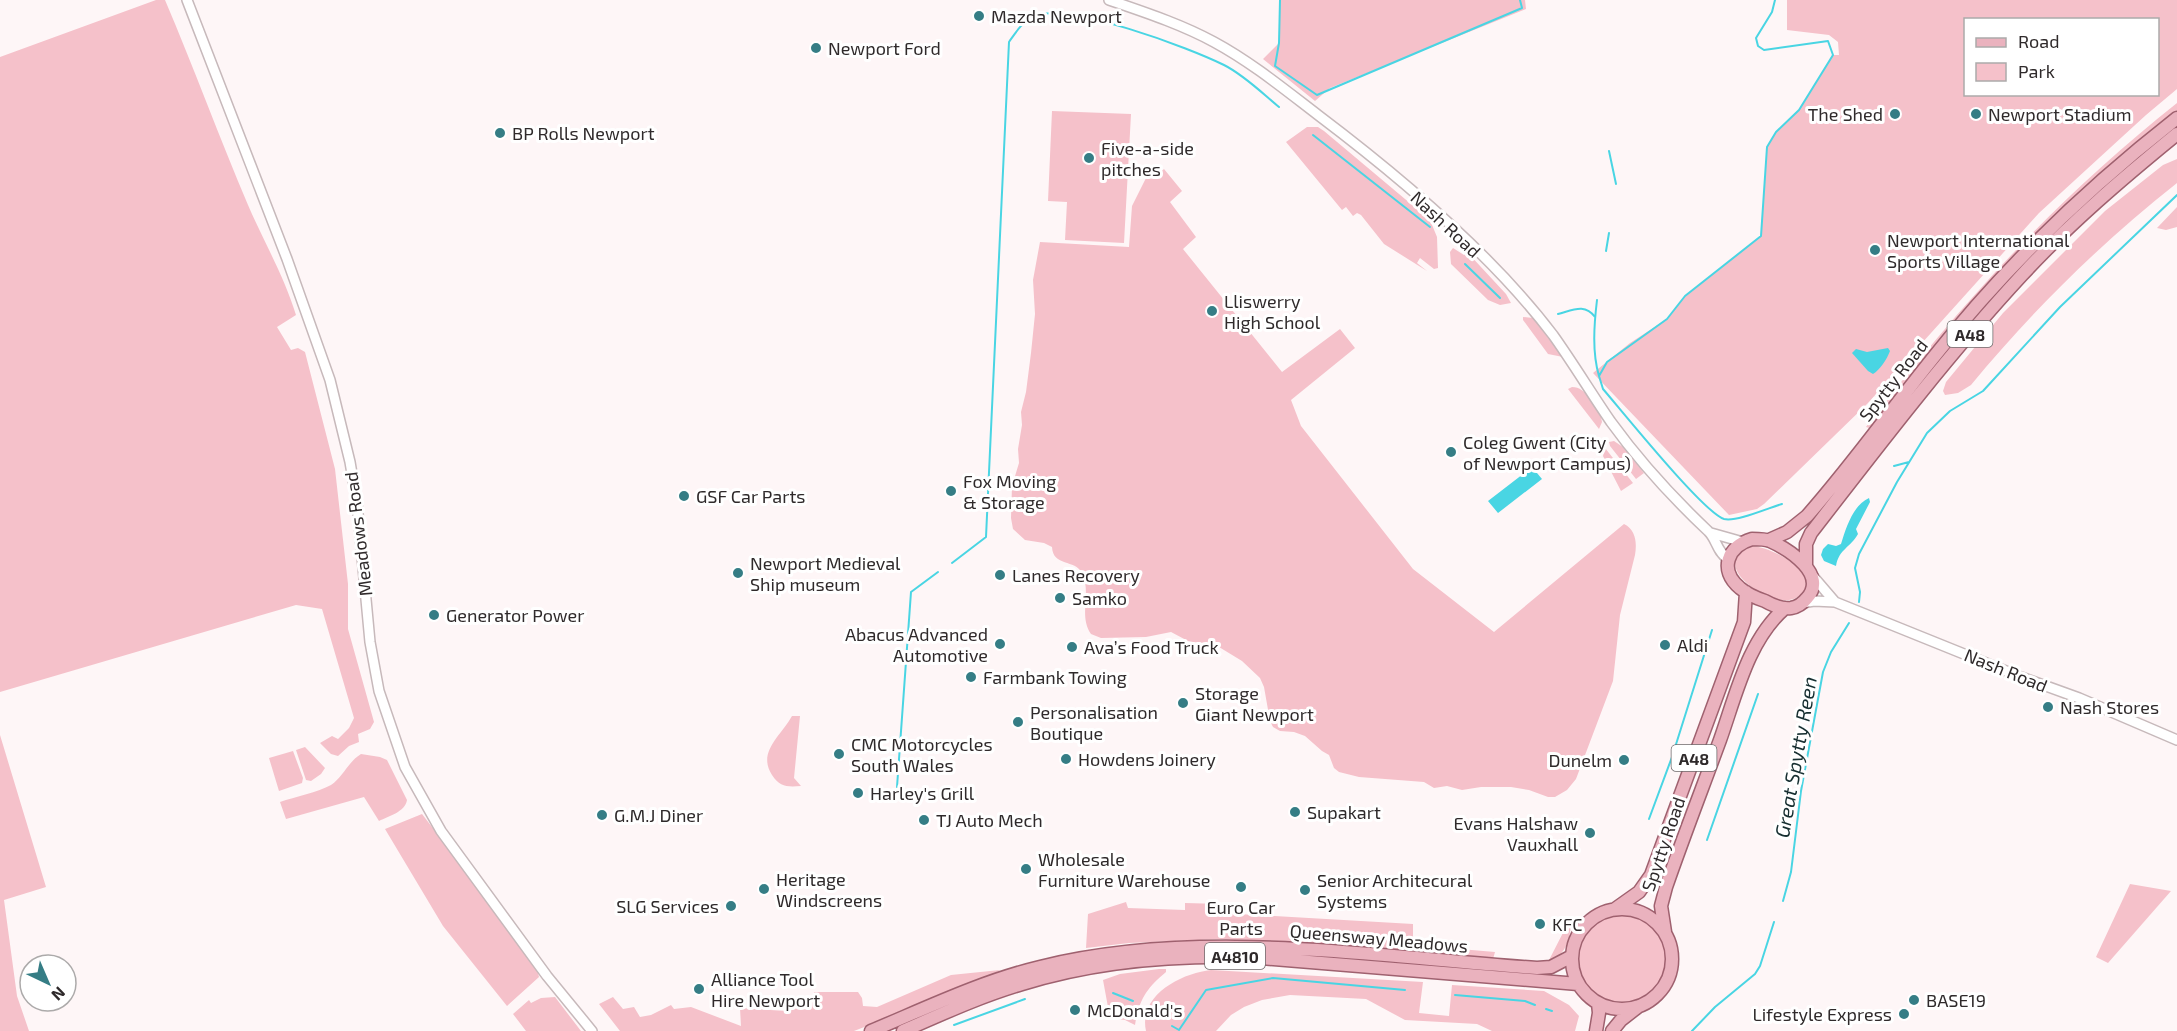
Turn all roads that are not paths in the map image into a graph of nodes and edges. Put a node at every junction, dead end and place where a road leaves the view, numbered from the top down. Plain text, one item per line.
1 (187, 0) edge
2 (1109, 0) edge
3 (2177, 118) edge
4 (2177, 134) edge
5 (1711, 533) junction
6 (1769, 540) junction
7 (1743, 542) junction
8 (1728, 559) junction
9 (1808, 570) junction
10 (1746, 592) junction
11 (1835, 602) junction
12 (1802, 603) junction
13 (1785, 608) junction
14 (2177, 740) edge
15 (1615, 909) junction
16 (1665, 932) junction
17 (1572, 956) junction
18 (1578, 984) junction
19 (1598, 1003) junction
20 (1642, 1004) junction
21 (592, 1031) edge
22 (871, 1031) edge
23 (903, 1031) edge
24 (1596, 1031) edge
25 (1612, 1031) edge

1 - 21 street, Meadows Road
2 - 5 street, Nash Road
3 - 6 main road, Spytty Road / A48
4 - 9 main road, Spytty Road / A48
5 - 7 street, Nash Road
5 - 8 street, Nash Road
6 - 7 main road, A48
6 - 9 main road
7 - 8 main road
8 - 10 main road
9 - 11 street, Nash Road
9 - 12 main road, A48
10 - 13 main road
10 - 15 main road, Spytty Road / A48
11 - 12 street, Nash Road
11 - 14 street, Nash Road
12 - 13 main road
13 - 16 main road, Spytty Road / A48
15 - 16 main road
15 - 17 main road, A48
16 - 20 main road, A48
17 - 18 main road
17 - 22 main road, Queensway Meadows / A4810
18 - 19 main road
18 - 23 main road, Queensway Meadows / A4810
19 - 20 main road
19 - 24 main road
20 - 25 main road, A48

